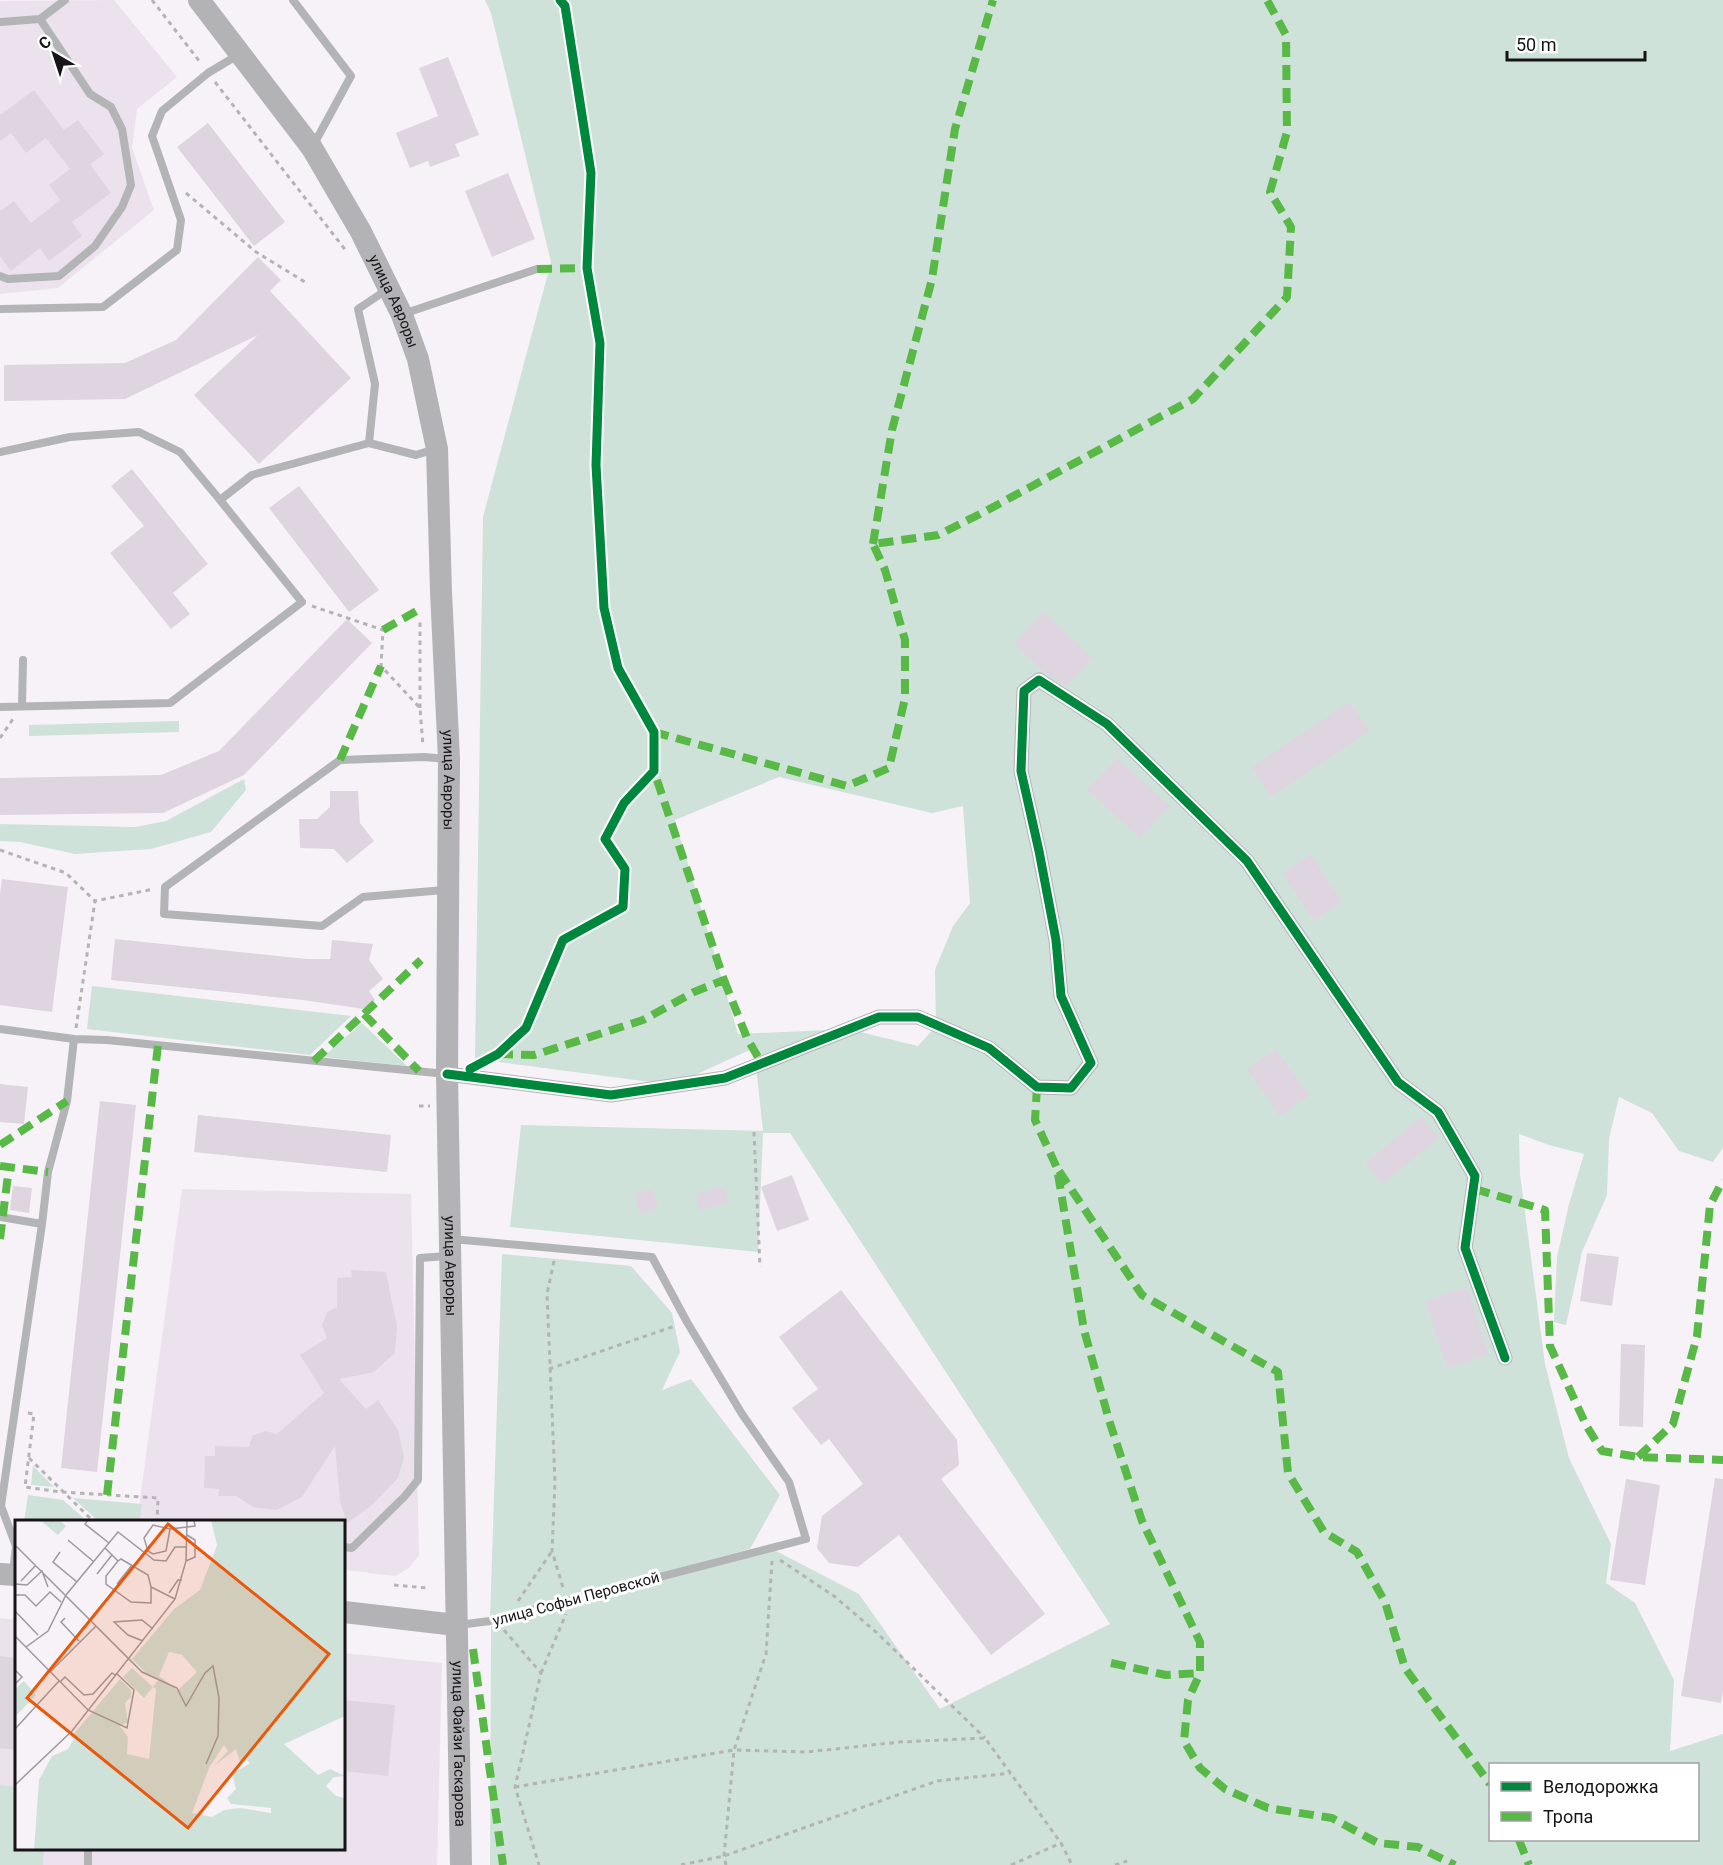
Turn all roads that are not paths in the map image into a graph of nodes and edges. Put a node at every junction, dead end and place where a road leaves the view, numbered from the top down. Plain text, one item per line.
1 (65, 0) edge
2 (199, 0) edge
3 (293, 0) edge
4 (40, 20) junction
5 (0, 22) edge
6 (240, 54) junction
7 (312, 148) junction
8 (537, 268) dead end
9 (0, 276) edge
10 (389, 288) junction
11 (0, 309) edge
12 (402, 315) junction
13 (369, 443) junction
14 (437, 449) junction
15 (0, 452) edge
16 (220, 500) junction
17 (23, 660) dead end
18 (22, 706) junction
19 (0, 707) edge
20 (450, 759) junction
21 (449, 889) junction
22 (0, 1029) edge
23 (74, 1039) junction
24 (447, 1074) junction
25 (0, 1217) edge
26 (42, 1224) junction
27 (450, 1247) junction
28 (1505, 1358) dead end
29 (15, 1543) edge
30 (345, 1547) edge
31 (15, 1551) edge
32 (10, 1575) edge
33 (345, 1612) edge
34 (456, 1625) junction
35 (461, 1865) edge

1 - 4 lane
2 - 6 street, улица Авроры
3 - 7 lane
4 - 5 lane
4 - 9 lane
6 - 7 street, улица Авроры
6 - 11 lane
7 - 10 street, улица Авроры
8 - 12 lane
10 - 12 street, улица Авроры
10 - 13 lane
12 - 14 street, улица Авроры
13 - 14 lane
13 - 16 lane
14 - 20 street, улица Авроры
15 - 16 lane
16 - 18 lane
17 - 18 lane
18 - 19 lane
20 - 21 street, улица Авроры
20 - 21 lane
21 - 24 street, улица Авроры
22 - 23 lane
23 - 24 lane
23 - 26 lane
24 - 27 street, улица Авроры
24 - 28 street
25 - 26 lane
26 - 29 lane
27 - 30 lane
27 - 34 street, улица Авроры
27 - 34 lane, улица Софьи Перовской
31 - 32 lane
33 - 34 street, улица Софьи Перовской
34 - 35 street, улица Файзи Гаскарова

